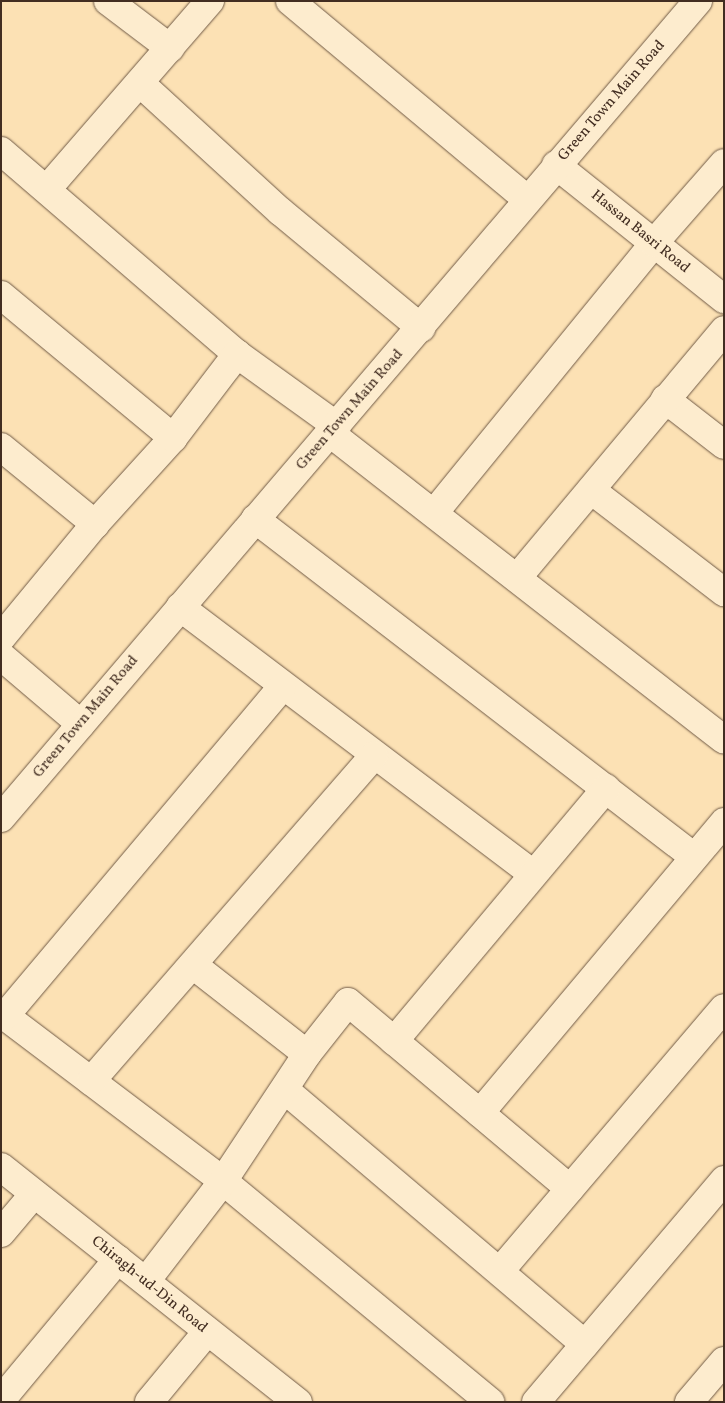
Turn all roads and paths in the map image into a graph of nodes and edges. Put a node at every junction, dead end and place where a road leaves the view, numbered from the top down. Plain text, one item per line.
1 (108, 1) edge
2 (210, 1) edge
3 (290, 1) edge
4 (698, 1) edge
5 (170, 48) junction
6 (140, 83) junction
7 (1, 151) edge
8 (724, 163) edge
9 (556, 165) junction
10 (47, 189) junction
11 (527, 199) junction
12 (654, 244) junction
13 (1, 296) edge
14 (724, 299) edge
15 (420, 328) junction
16 (724, 330) edge
17 (237, 354) junction
18 (665, 399) junction
19 (333, 430) junction
20 (173, 438) junction
21 (724, 445) edge
22 (6, 459) edge
23 (592, 490) junction
24 (434, 513) junction
25 (255, 519) junction
26 (94, 524) junction
27 (517, 578) junction
28 (724, 592) edge
29 (180, 607) junction
30 (1, 638) edge
31 (1, 656) edge
32 (282, 687) junction
33 (81, 724) junction
34 (724, 740) edge
35 (374, 756) junction
36 (606, 788) junction
37 (1, 818) edge
38 (724, 822) edge
39 (694, 857) junction
40 (532, 873) junction
41 (193, 965) junction
42 (724, 1008) edge
43 (3, 1014) edge
44 (394, 1041) junction
45 (307, 1054) junction
46 (91, 1081) junction
47 (285, 1090) junction
48 (480, 1113) junction
49 (1, 1167) edge
50 (724, 1180) edge
51 (223, 1181) junction
52 (570, 1189) junction
53 (34, 1194) junction
54 (1, 1232) edge
55 (118, 1259) junction
56 (500, 1271) junction
57 (146, 1281) junction
58 (207, 1332) junction
59 (585, 1344) junction
60 (724, 1361) edge
61 (1, 1400) edge
62 (148, 1402) edge
63 (298, 1402) edge
64 (490, 1402) edge
65 (536, 1402) edge
66 (689, 1402) edge

1 - 5 street
2 - 5 street
3 - 11 street
4 - 9 street, Green Town Main Road
5 - 6 street
6 - 10 street
6 - 15 street
7 - 10 street
8 - 12 street
9 - 11 street, Green Town Main Road
9 - 12 street, Hassan Basri Road
10 - 17 street
11 - 15 street, Green Town Main Road
12 - 14 street, Hassan Basri Road
12 - 24 street
13 - 20 street
15 - 19 street, Green Town Main Road
16 - 18 street
17 - 19 street
17 - 20 street
18 - 21 street
18 - 23 street
19 - 24 street
19 - 25 street, Green Town Main Road
20 - 26 street
22 - 26 street
23 - 27 street
23 - 28 street
24 - 27 street
25 - 29 street, Green Town Main Road
25 - 36 street
26 - 30 street
27 - 34 street
29 - 32 street
29 - 33 street, Green Town Main Road
31 - 33 street
32 - 35 street
32 - 43 street
33 - 37 street, Green Town Main Road
35 - 40 street
35 - 41 street
36 - 39 street
36 - 40 street
38 - 39 street
39 - 48 street
40 - 44 street
41 - 45 street
41 - 46 street
42 - 52 street
43 - 46 street
44 - 45 street
44 - 48 street
45 - 47 street
46 - 51 street
47 - 51 street
47 - 56 street
48 - 52 street
49 - 53 street, Chiragh-ud-Din Road
50 - 59 street
51 - 57 street
51 - 64 street
52 - 56 street
53 - 54 street
53 - 55 street, Chiragh-ud-Din Road
55 - 57 street, Chiragh-ud-Din Road
55 - 61 street
56 - 59 street
57 - 58 street, Chiragh-ud-Din Road
58 - 62 street
58 - 63 street, Chiragh-ud-Din Road
59 - 65 street
60 - 66 street

